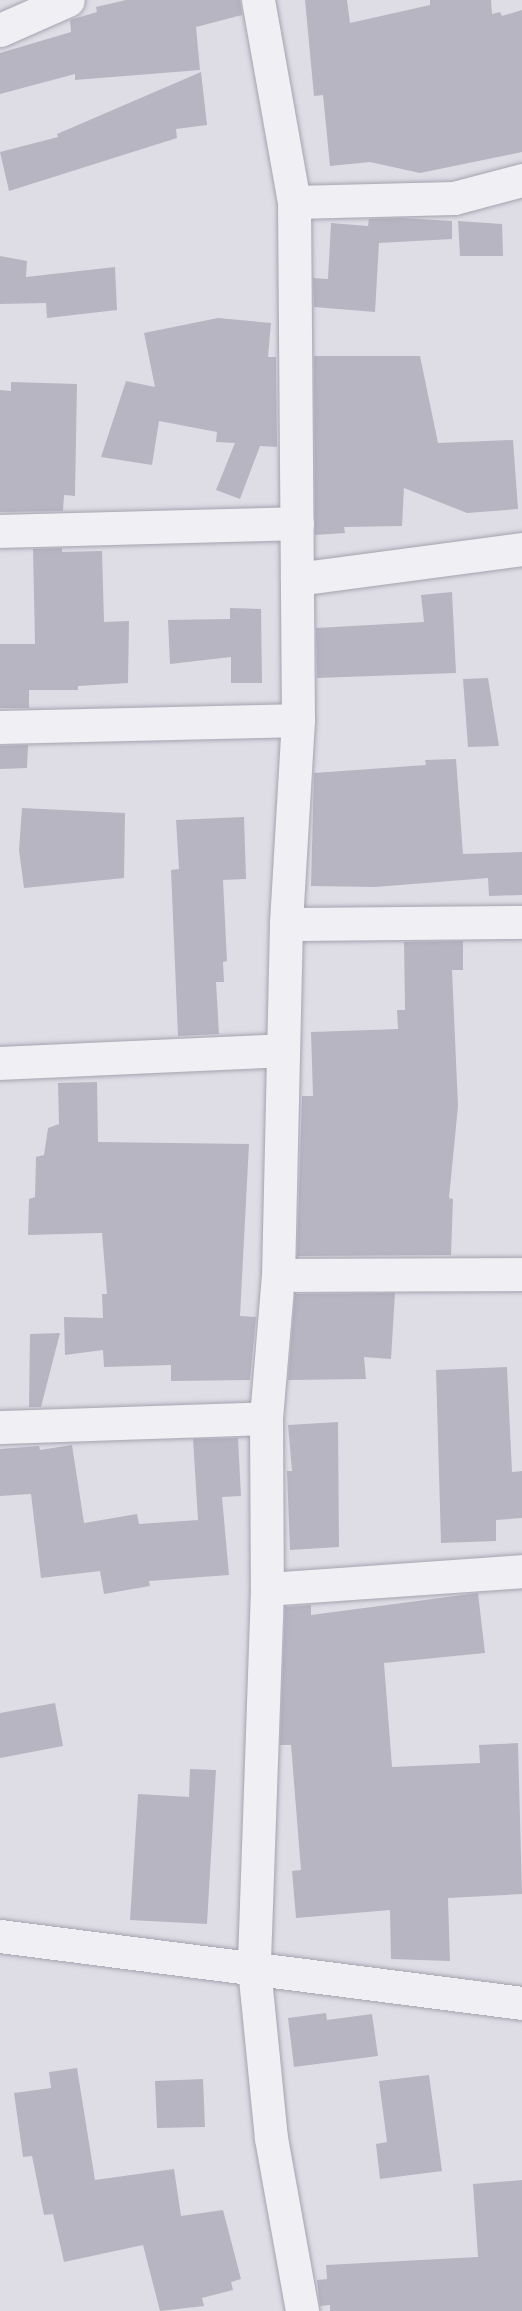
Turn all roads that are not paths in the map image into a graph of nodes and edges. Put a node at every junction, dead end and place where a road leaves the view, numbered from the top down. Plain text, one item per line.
1 (69, 0) edge
2 (258, 0) edge
3 (0, 30) edge
4 (522, 180) edge
5 (294, 202) junction
6 (297, 523) junction
7 (0, 531) edge
8 (522, 549) edge
9 (297, 579) junction
10 (297, 720) junction
11 (0, 727) edge
12 (522, 921) edge
13 (286, 924) junction
14 (282, 1050) junction
15 (0, 1063) edge
16 (522, 1274) edge
17 (278, 1275) junction
18 (266, 1418) junction
19 (0, 1427) edge
20 (522, 1571) edge
21 (267, 1589) junction
22 (0, 1936) edge
23 (254, 1968) junction
24 (522, 2003) edge
25 (302, 2311) edge

1 - 3 street
2 - 5 street
4 - 5 street
5 - 6 street
6 - 7 street
6 - 9 street
8 - 9 street
9 - 10 street
10 - 11 street
10 - 13 street
12 - 13 street
13 - 14 street
14 - 15 street
14 - 17 street
16 - 17 street
17 - 18 street
18 - 19 street
18 - 21 street
20 - 21 street
21 - 23 street
22 - 23 street
23 - 24 street
23 - 25 street

